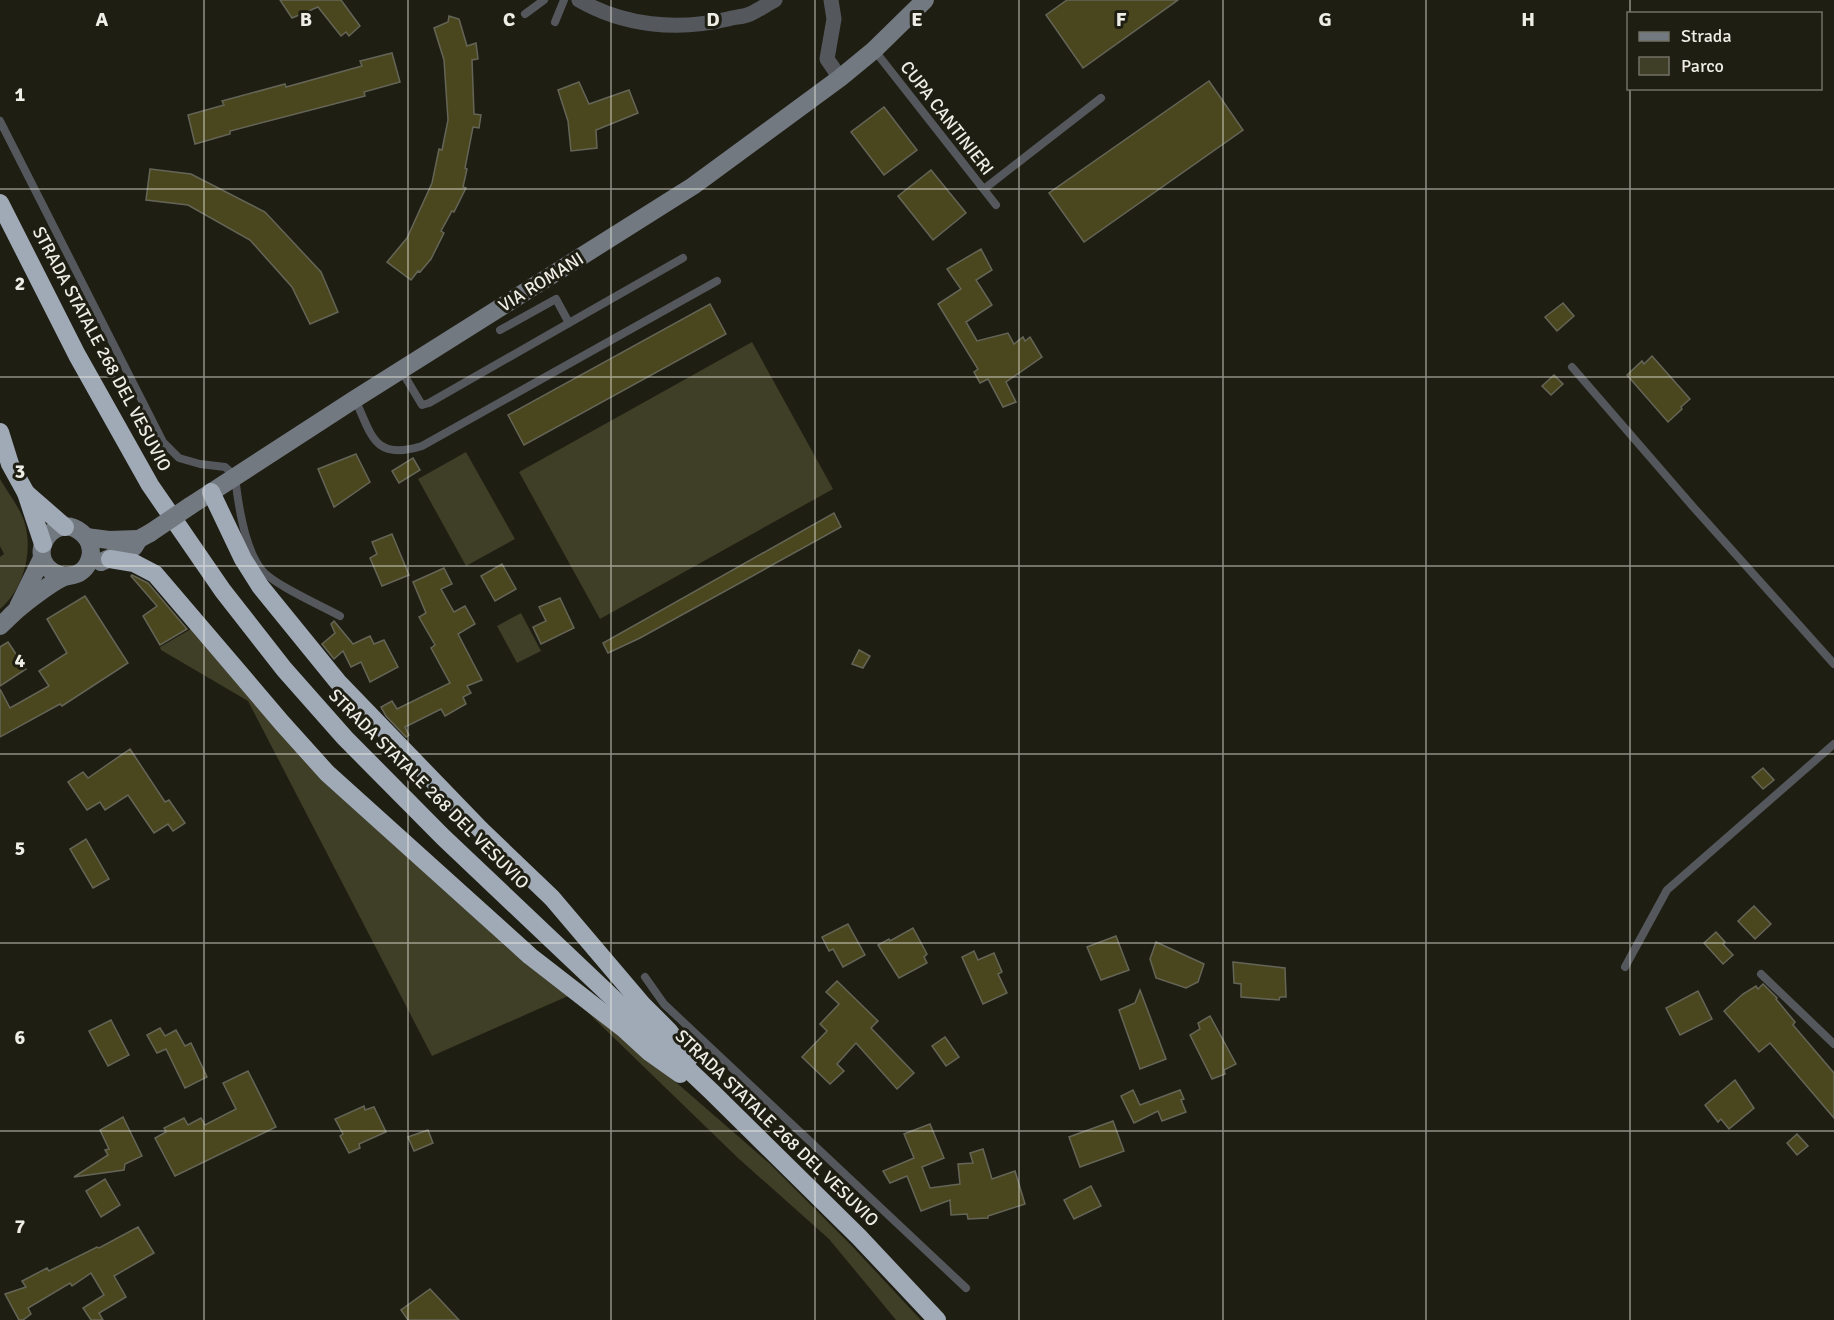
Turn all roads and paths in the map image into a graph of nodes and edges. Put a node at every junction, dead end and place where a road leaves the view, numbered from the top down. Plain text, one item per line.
1 (544, 0) edge
2 (564, 0) edge
3 (579, 0) edge
4 (775, 0) edge
5 (831, 0) edge
6 (925, 0) edge
7 (525, 14) dead end
8 (555, 22) dead end
9 (874, 50) junction
10 (840, 78) junction
11 (1101, 98) dead end
12 (0, 121) edge
13 (984, 189) junction
14 (0, 203) edge
15 (996, 205) dead end
16 (683, 258) dead end
17 (717, 281) dead end
18 (569, 323) junction
19 (500, 330) dead end
20 (1572, 367) dead end
21 (401, 370) junction
22 (355, 399) junction
23 (0, 432) edge
24 (236, 476) junction
25 (211, 492) junction
26 (26, 493) junction
27 (65, 527) junction
28 (145, 536) junction
29 (86, 537) junction
30 (42, 551) junction
31 (110, 559) junction
32 (86, 567) junction
33 (64, 576) junction
34 (17, 609) junction
35 (340, 616) dead end
36 (0, 626) edge
37 (1834, 664) edge
38 (1834, 744) edge
39 (1625, 967) dead end
40 (1761, 974) dead end
41 (645, 977) dead end
42 (1834, 1044) edge
43 (718, 1099) junction
44 (966, 1288) dead end
45 (937, 1320) edge

1 - 7 lane
2 - 8 lane
3 - 4 street
5 - 10 street
6 - 9 street, VIA ROMANI
9 - 10 street, VIA ROMANI
9 - 13 lane, CUPA CANTINIERI
10 - 21 street, VIA ROMANI
11 - 13 lane
12 - 24 lane
13 - 15 lane, CUPA CANTINIERI
14 - 43 highway, STRADA STATALE 268 DEL VESUVIO
16 - 18 lane
17 - 22 lane
18 - 19 lane
18 - 21 lane
20 - 37 lane
21 - 22 street, VIA ROMANI
22 - 24 street, VIA ROMANI
23 - 26 highway
24 - 25 street, VIA ROMANI
24 - 35 lane
25 - 28 street, VIA ROMANI, bridge
25 - 43 highway
26 - 27 highway
26 - 30 highway
27 - 29 street
27 - 30 street
28 - 29 street
28 - 31 street, VIA ROMANI
29 - 32 street
30 - 33 street
30 - 34 street
31 - 32 street, VIA ROMANI
31 - 43 highway
32 - 33 street
33 - 34 street
34 - 36 street
38 - 39 lane
40 - 42 lane
41 - 44 lane
43 - 45 highway, STRADA STATALE 268 DEL VESUVIO

